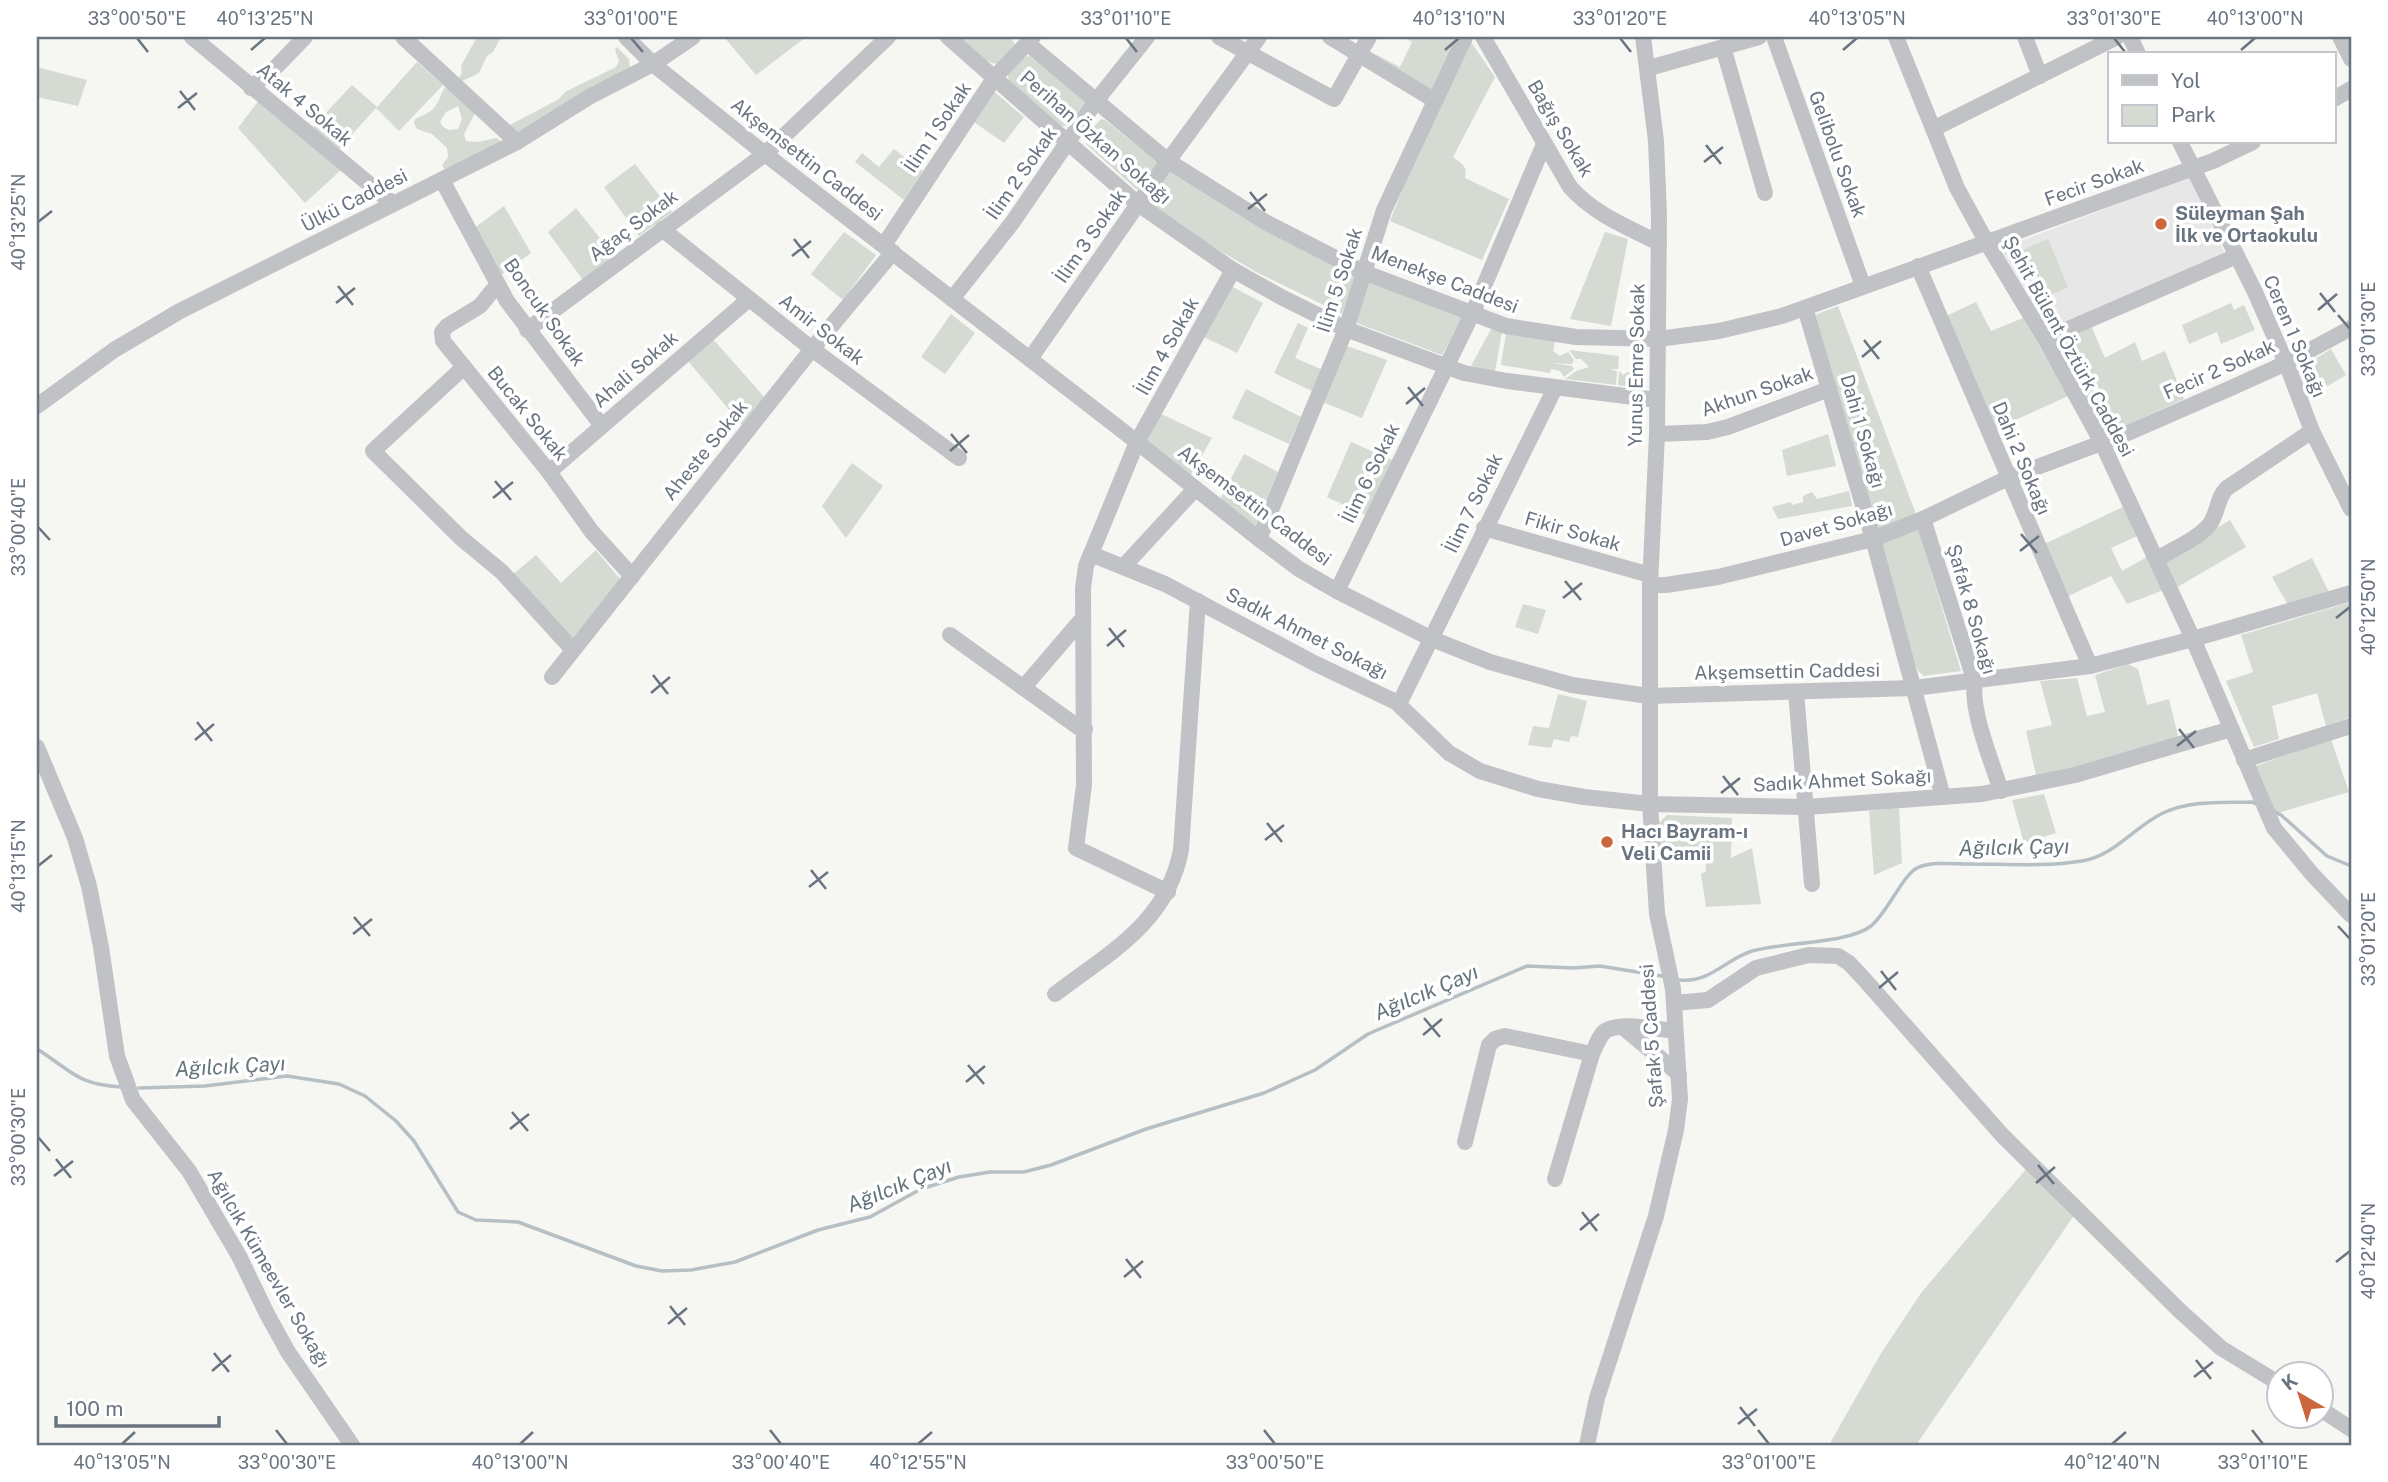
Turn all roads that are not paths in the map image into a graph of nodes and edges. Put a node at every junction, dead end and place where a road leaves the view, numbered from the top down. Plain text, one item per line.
1 (192, 37) edge
2 (305, 37) edge
3 (403, 37) edge
4 (626, 37) edge
5 (693, 37) edge
6 (888, 37) edge
7 (948, 37) edge
8 (1147, 37) edge
9 (1219, 37) edge
10 (1259, 37) edge
11 (1330, 37) edge
12 (1369, 37) edge
13 (1465, 37) edge
14 (1483, 37) edge
15 (1643, 37) edge
16 (1759, 37) edge
17 (1774, 37) edge
18 (1896, 37) edge
19 (2025, 37) edge
20 (2118, 37) edge
21 (2340, 37) edge
22 (1030, 40) edge
23 (1723, 47) junction
24 (1247, 52) junction
25 (1359, 56) junction
26 (2351, 59) edge
27 (653, 64) junction
28 (1649, 68) junction
29 (2040, 76) junction
30 (995, 77) junction
31 (251, 88) junction
32 (1434, 100) junction
33 (1096, 101) junction
34 (1933, 129) junction
35 (517, 142) junction
36 (1068, 143) junction
37 (1544, 144) junction
38 (2181, 144) edge
39 (2248, 144) edge
40 (765, 154) junction
41 (1168, 161) junction
42 (2192, 168) junction
43 (442, 180) junction
44 (1765, 193) dead end
45 (392, 203) junction
46 (1138, 204) junction
47 (662, 229) junction
48 (1659, 243) junction
49 (1987, 243) junction
50 (888, 249) junction
51 (2237, 256) junction
52 (1919, 266) junction
53 (1233, 270) junction
54 (1363, 272) junction
55 (497, 285) junction
56 (1863, 286) junction
57 (749, 299) junction
58 (952, 299) junction
59 (1805, 308) junction
60 (1473, 312) junction
61 (2351, 328) edge
62 (1346, 329) junction
63 (527, 330) junction
64 (2045, 339) junction
65 (1658, 340) junction
66 (812, 349) junction
67 (1030, 359) junction
68 (2286, 363) junction
69 (464, 367) junction
70 (1444, 367) junction
71 (1555, 388) junction
72 (1829, 389) junction
73 (1657, 400) junction
74 (37, 406) edge
75 (602, 426) junction
76 (2312, 431) junction
77 (1657, 434) junction
78 (2101, 441) junction
79 (1137, 442) junction
80 (959, 458) dead end
81 (549, 472) junction
82 (2008, 478) junction
83 (1195, 489) junction
84 (2351, 509) edge
85 (1923, 519) junction
86 (1484, 527) junction
87 (1258, 539) junction
88 (1873, 539) junction
89 (1091, 554) junction
90 (2157, 559) junction
91 (1124, 566) junction
92 (632, 576) junction
93 (1650, 580) junction
94 (1337, 591) junction
95 (2351, 593) edge
96 (1198, 601) junction
97 (1083, 618) junction
98 (950, 635) dead end
99 (1432, 639) junction
100 (2193, 639) junction
101 (573, 650) junction
102 (2090, 666) junction
103 (552, 677) dead end
104 (1975, 682) junction
105 (1023, 688) junction
106 (1914, 688) junction
107 (1796, 692) junction
108 (1649, 696) junction
109 (1399, 704) junction
110 (2351, 726) edge
111 (1084, 729) junction
112 (2231, 729) junction
113 (37, 747) edge
114 (2245, 760) junction
115 (2001, 791) junction
116 (1943, 797) junction
117 (1650, 804) junction
118 (1807, 807) junction
119 (1812, 884) dead end
120 (1168, 892) junction
121 (2351, 915) edge
122 (1055, 994) dead end
123 (1674, 1003) junction
124 (1624, 1027) junction
125 (1675, 1031) junction
126 (1592, 1054) junction
127 (1679, 1074) junction
128 (1465, 1142) dead end
129 (1555, 1179) dead end
130 (2266, 1375) edge
131 (2336, 1419) edge
132 (2351, 1429) edge
133 (352, 1445) edge
134 (1587, 1445) edge

1 - 31 street, Atak 4 Sokak
2 - 31 street
3 - 35 street
4 - 27 street, Akşemsettin Caddesi
5 - 27 street, Ülkü Caddesi
6 - 40 street, Ağaç Sokak
7 - 30 street, Perihan Özkan Sokağı
8 - 33 street, İlim 2 Sokak
9 - 24 street
10 - 24 street, İlim 3 Sokak
11 - 25 street
12 - 25 street
13 - 32 street, İlim 5 Sokak
14 - 37 street, Bağış Sokak
15 - 28 street, Yunus Emre Sokak
16 - 23 street
17 - 56 street, Gelibolu Sokak
18 - 34 street, Şehit Bülent Öztürk Caddesi
19 - 29 street
20 - 29 street
21 - 26 street
22 - 30 street, İlim 1 Sokak
22 - 33 street, Menekşe Caddesi
23 - 28 street
23 - 44 street
24 - 25 street
24 - 41 street, İlim 3 Sokak
25 - 32 street
27 - 35 street, Ülkü Caddesi
27 - 40 street, Akşemsettin Caddesi
28 - 48 street, Yunus Emre Sokak
29 - 34 street
30 - 36 street, Perihan Özkan Sokağı
30 - 50 street, İlim 1 Sokak
31 - 45 street, Atak 4 Sokak
32 - 54 street, İlim 5 Sokak
33 - 36 street, İlim 2 Sokak
33 - 41 street, Menekşe Caddesi
34 - 49 street, Şehit Bülent Öztürk Caddesi
35 - 43 street, Ülkü Caddesi
36 - 46 street, Perihan Özkan Sokağı
36 - 58 street, İlim 2 Sokak
37 - 48 street, Bağış Sokak
37 - 60 street, İlim 6 Sokak
38 - 42 street, Ceren 1 Sokağı
39 - 42 street, Fecir Sokak
40 - 47 street, Ağaç Sokak
40 - 50 street, Akşemsettin Caddesi
41 - 46 street, İlim 3 Sokak
41 - 54 street, Menekşe Caddesi
42 - 49 street, Fecir Sokak
42 - 51 street, Ceren 1 Sokağı
43 - 45 street, Ülkü Caddesi
43 - 55 street, Boncuk Sokak
45 - 74 street, Ülkü Caddesi
46 - 53 street, Perihan Özkan Sokağı
46 - 67 street, İlim 3 Sokak
47 - 57 street, Amir Sokak
47 - 63 street, Ağaç Sokak
48 - 65 street, Yunus Emre Sokak
49 - 52 street, Menekşe Caddesi
49 - 64 street, Şehit Bülent Öztürk Caddesi
50 - 58 street, Akşemsettin Caddesi
50 - 66 street, Aheste Sokak
51 - 64 street
51 - 68 street, Ceren 1 Sokağı
52 - 56 street, Menekşe Caddesi
52 - 82 street, Dahi 2 Sokağı
53 - 62 street, Perihan Özkan Sokağı
53 - 79 street, İlim 4 Sokak
54 - 60 street, Menekşe Caddesi
54 - 62 street, İlim 5 Sokak
55 - 63 street, Boncuk Sokak
55 - 69 street, Bucak Sokak
56 - 59 street, Menekşe Caddesi
57 - 66 street, Amir Sokak
57 - 75 street, Ahali Sokak
58 - 67 street, Akşemsettin Caddesi
59 - 65 street, Menekşe Caddesi
59 - 72 street, Dahi 1 Sokağı
60 - 65 street, Menekşe Caddesi
60 - 70 street, İlim 6 Sokak
61 - 68 street, Fecir 2 Sokak
62 - 70 street, Perihan Özkan Sokağı
62 - 87 street, İlim 5 Sokak
63 - 75 street, Boncuk Sokak
64 - 78 street, Şehit Bülent Öztürk Caddesi
65 - 73 street, Yunus Emre Sokak
66 - 80 street, Amir Sokak
66 - 92 street, Aheste Sokak
67 - 79 street, Akşemsettin Caddesi
68 - 76 street, Ceren 1 Sokağı
68 - 78 street, Fecir 2 Sokak
69 - 81 street, Bucak Sokak
69 - 101 street
70 - 71 street, Perihan Özkan Sokağı
70 - 94 street, İlim 6 Sokak
71 - 73 street, Perihan Özkan Sokağı
71 - 86 street, İlim 7 Sokak
72 - 77 street, Akhun Sokak
72 - 88 street, Dahi 1 Sokağı
73 - 77 street, Yunus Emre Sokak
75 - 81 street, Ahali Sokak
76 - 84 street, Ceren 1 Sokağı
76 - 90 street
77 - 93 street, Yunus Emre Sokak
78 - 82 street, Davet Sokağı
78 - 90 street, Şehit Bülent Öztürk Caddesi
79 - 83 street, Akşemsettin Caddesi
79 - 89 street, İlim 4 Sokak
81 - 92 street, Bucak Sokak
82 - 85 street, Davet Sokağı
82 - 102 street, Dahi 2 Sokağı
83 - 87 street, Akşemsettin Caddesi
83 - 91 street
85 - 88 street, Davet Sokağı
85 - 104 street, Şafak 8 Sokağı
86 - 93 street, Fikir Sokak
86 - 99 street, İlim 7 Sokak
87 - 94 street, Akşemsettin Caddesi
88 - 93 street, Davet Sokağı
88 - 106 street, Dahi 1 Sokağı
89 - 91 street, Sadık Ahmet Sokağı
89 - 97 street, İlim 4 Sokak
90 - 100 street, Şehit Bülent Öztürk Caddesi
91 - 96 street, Sadık Ahmet Sokağı
92 - 101 street, Aheste Sokak
93 - 108 street, Yunus Emre Sokak
94 - 99 street, Akşemsettin Caddesi
95 - 100 street, Akşemsettin Caddesi
96 - 109 street, Sadık Ahmet Sokağı
96 - 120 street
97 - 105 street
97 - 111 street, İlim 4 Sokak
98 - 105 street
99 - 108 street, Akşemsettin Caddesi
99 - 109 street, İlim 7 Sokak
100 - 102 street, Akşemsettin Caddesi
100 - 112 street, Şehit Bülent Öztürk Caddesi
101 - 103 street, Aheste Sokak
102 - 104 street, Akşemsettin Caddesi
104 - 106 street, Akşemsettin Caddesi
104 - 115 street, Şafak 8 Sokağı
105 - 111 street
106 - 107 street, Akşemsettin Caddesi
106 - 116 street, Dahi 1 Sokağı
107 - 108 street, Akşemsettin Caddesi
107 - 118 street
108 - 117 street, Şafak 5 Caddesi
109 - 117 street, Sadık Ahmet Sokağı
110 - 114 street
111 - 120 street, İlim 4 Sokak
112 - 114 street, Şehit Bülent Öztürk Caddesi
112 - 115 street, Sadık Ahmet Sokağı
113 - 133 street, Ağılcık Kümeevler Sokağı
114 - 121 street, Şehit Bülent Öztürk Caddesi
115 - 116 street, Sadık Ahmet Sokağı
116 - 118 street, Sadık Ahmet Sokağı
117 - 118 street, Sadık Ahmet Sokağı
117 - 123 street, Şafak 5 Caddesi
118 - 119 street
120 - 122 street
123 - 125 street, Şafak 5 Caddesi
123 - 130 street
124 - 125 street
124 - 126 street
124 - 127 street
125 - 127 street, Şafak 5 Caddesi
126 - 128 street
126 - 129 street
127 - 134 street, Şafak 5 Caddesi
131 - 132 street

